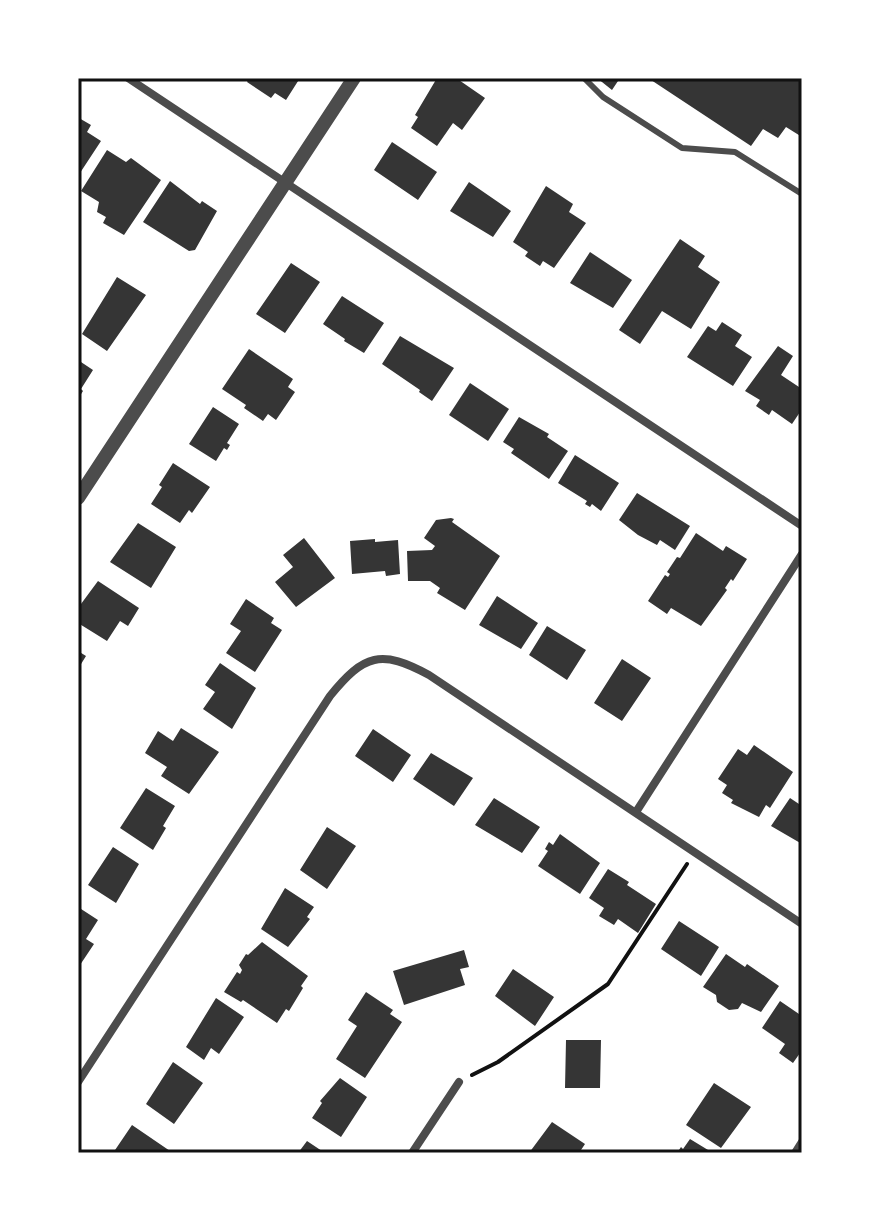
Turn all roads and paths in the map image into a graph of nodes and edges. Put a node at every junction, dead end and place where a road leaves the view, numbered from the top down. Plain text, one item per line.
1 (128, 78) edge
2 (354, 78) edge
3 (584, 78) edge
4 (285, 183) junction
5 (802, 194) edge
6 (78, 498) edge
7 (802, 526) edge
8 (802, 554) edge
9 (636, 812) junction
10 (695, 852) junction
11 (802, 924) edge
12 (78, 1082) edge
13 (459, 1082) joint
14 (802, 1142) edge
15 (412, 1153) edge
16 (795, 1153) edge

1 - 4 street
2 - 4 street
3 - 5 lane
4 - 6 street
4 - 7 street
8 - 9 street
9 - 10 street
9 - 12 street
10 - 11 street
10 - 13 path
13 - 15 street
14 - 16 street

